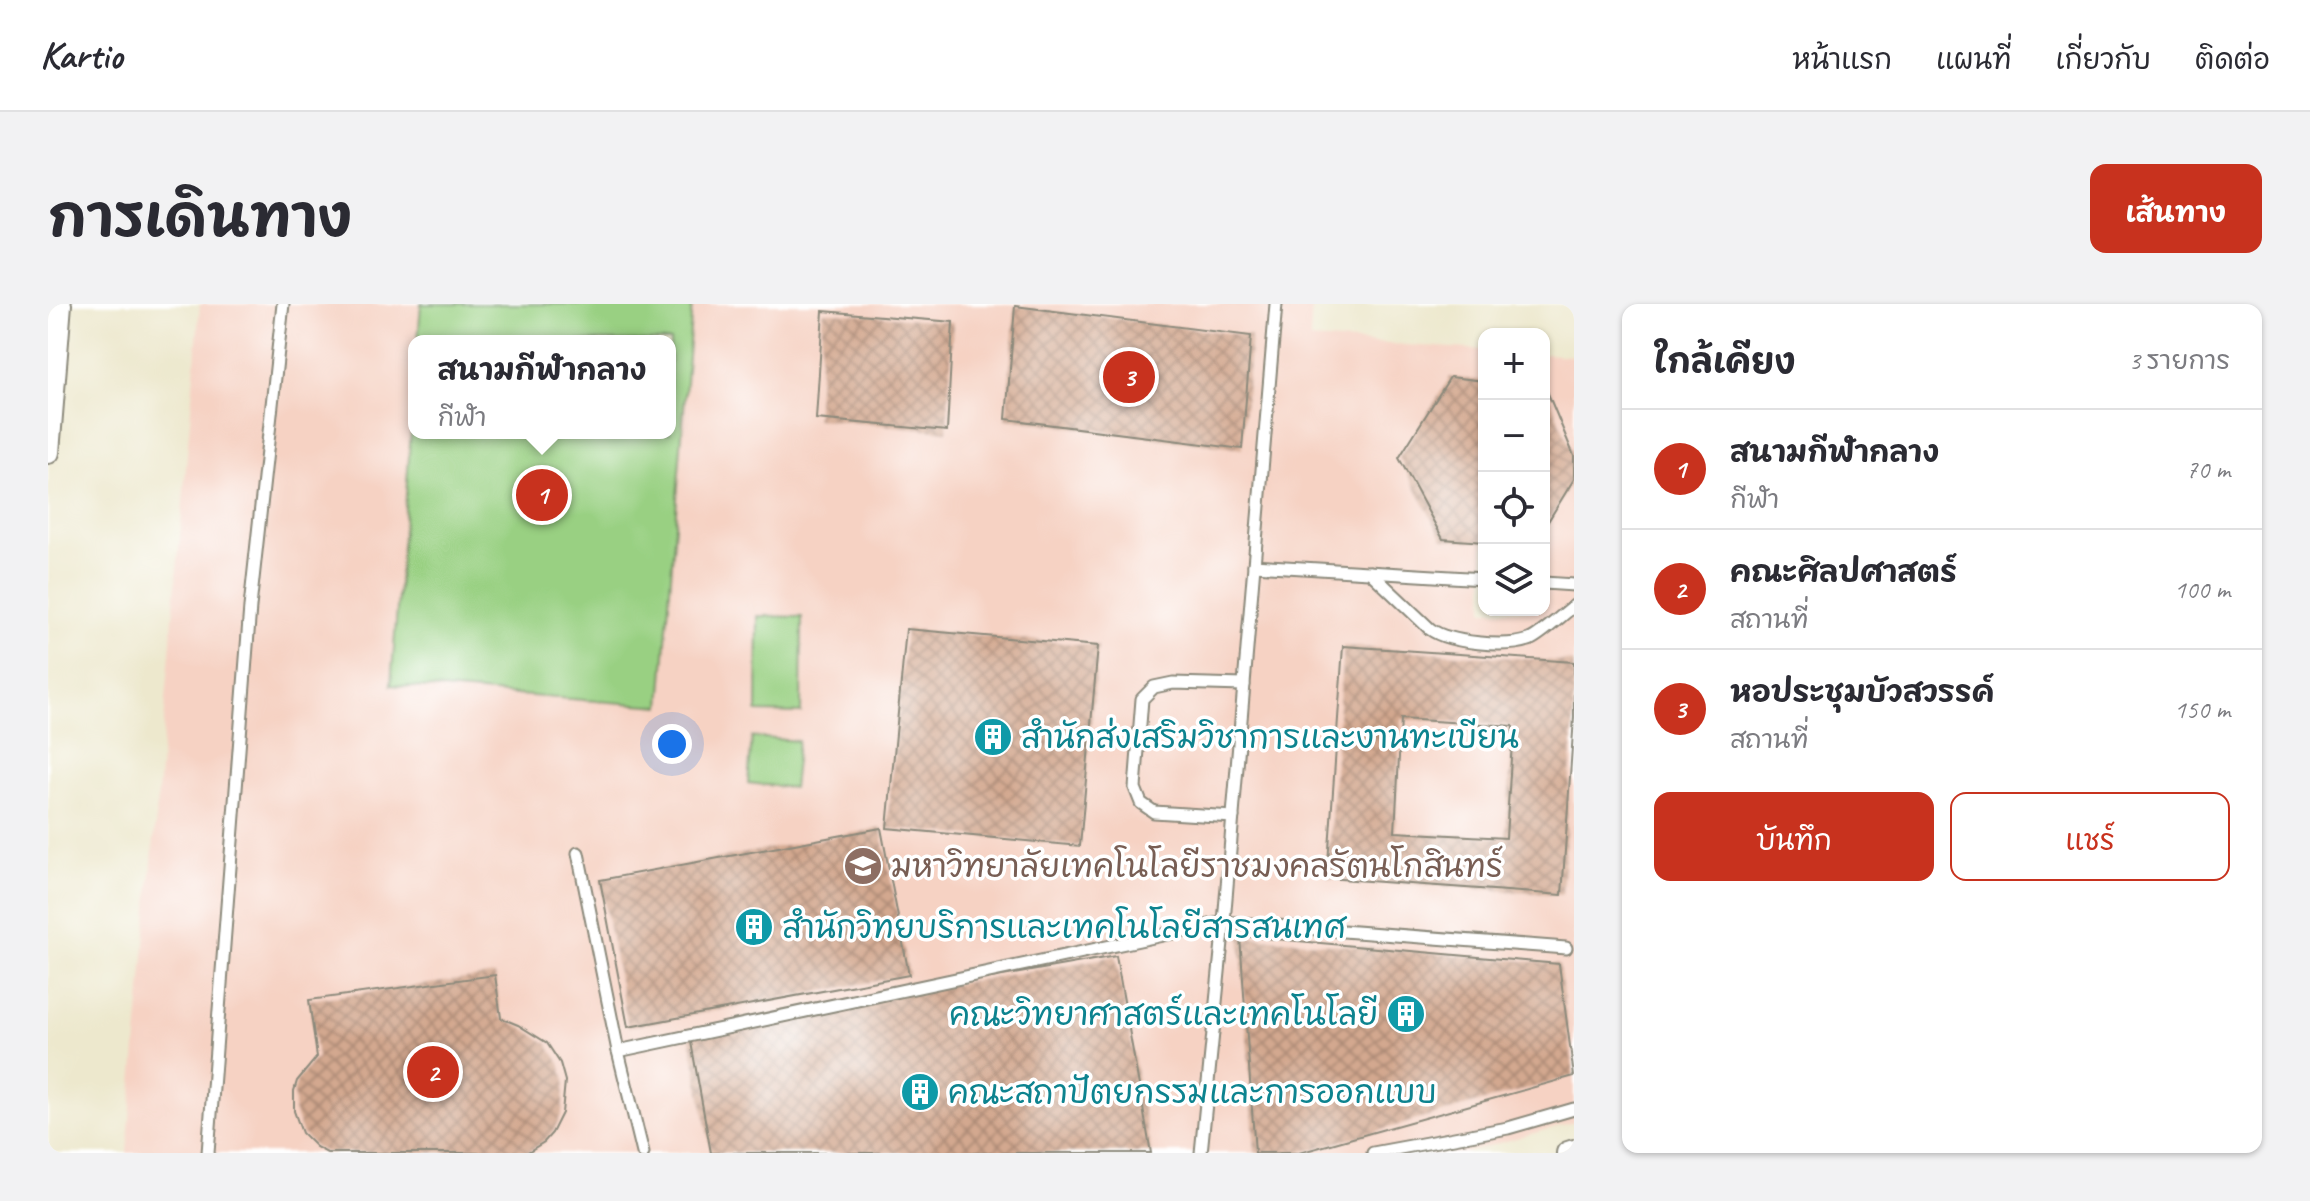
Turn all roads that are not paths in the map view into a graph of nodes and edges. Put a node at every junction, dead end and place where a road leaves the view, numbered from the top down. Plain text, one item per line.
1 (60, 304) edge
2 (283, 304) edge
3 (1276, 304) edge
4 (48, 452) edge
5 (1254, 565) junction
6 (1370, 572) junction
7 (1478, 579) edge
8 (1550, 583) edge
9 (1574, 585) edge
10 (1574, 606) edge
11 (1244, 685) junction
12 (1233, 817) junction
13 (578, 853) dead end
14 (1224, 922) junction
15 (1566, 948) dead end
16 (618, 1051) junction
17 (1574, 1109) edge
18 (1574, 1151) edge
19 (208, 1153) edge
20 (643, 1153) edge
21 (1201, 1153) edge
22 (1373, 1153) edge
23 (1568, 1153) edge

1 - 4 street
2 - 19 lane
3 - 5 lane
5 - 6 lane
5 - 11 lane
6 - 7 lane
6 - 10 lane
8 - 9 lane
11 - 12 lane
11 - 12 lane
12 - 14 lane
13 - 16 lane
14 - 15 lane
14 - 16 lane
14 - 21 lane
16 - 20 lane
17 - 22 lane
18 - 23 street

